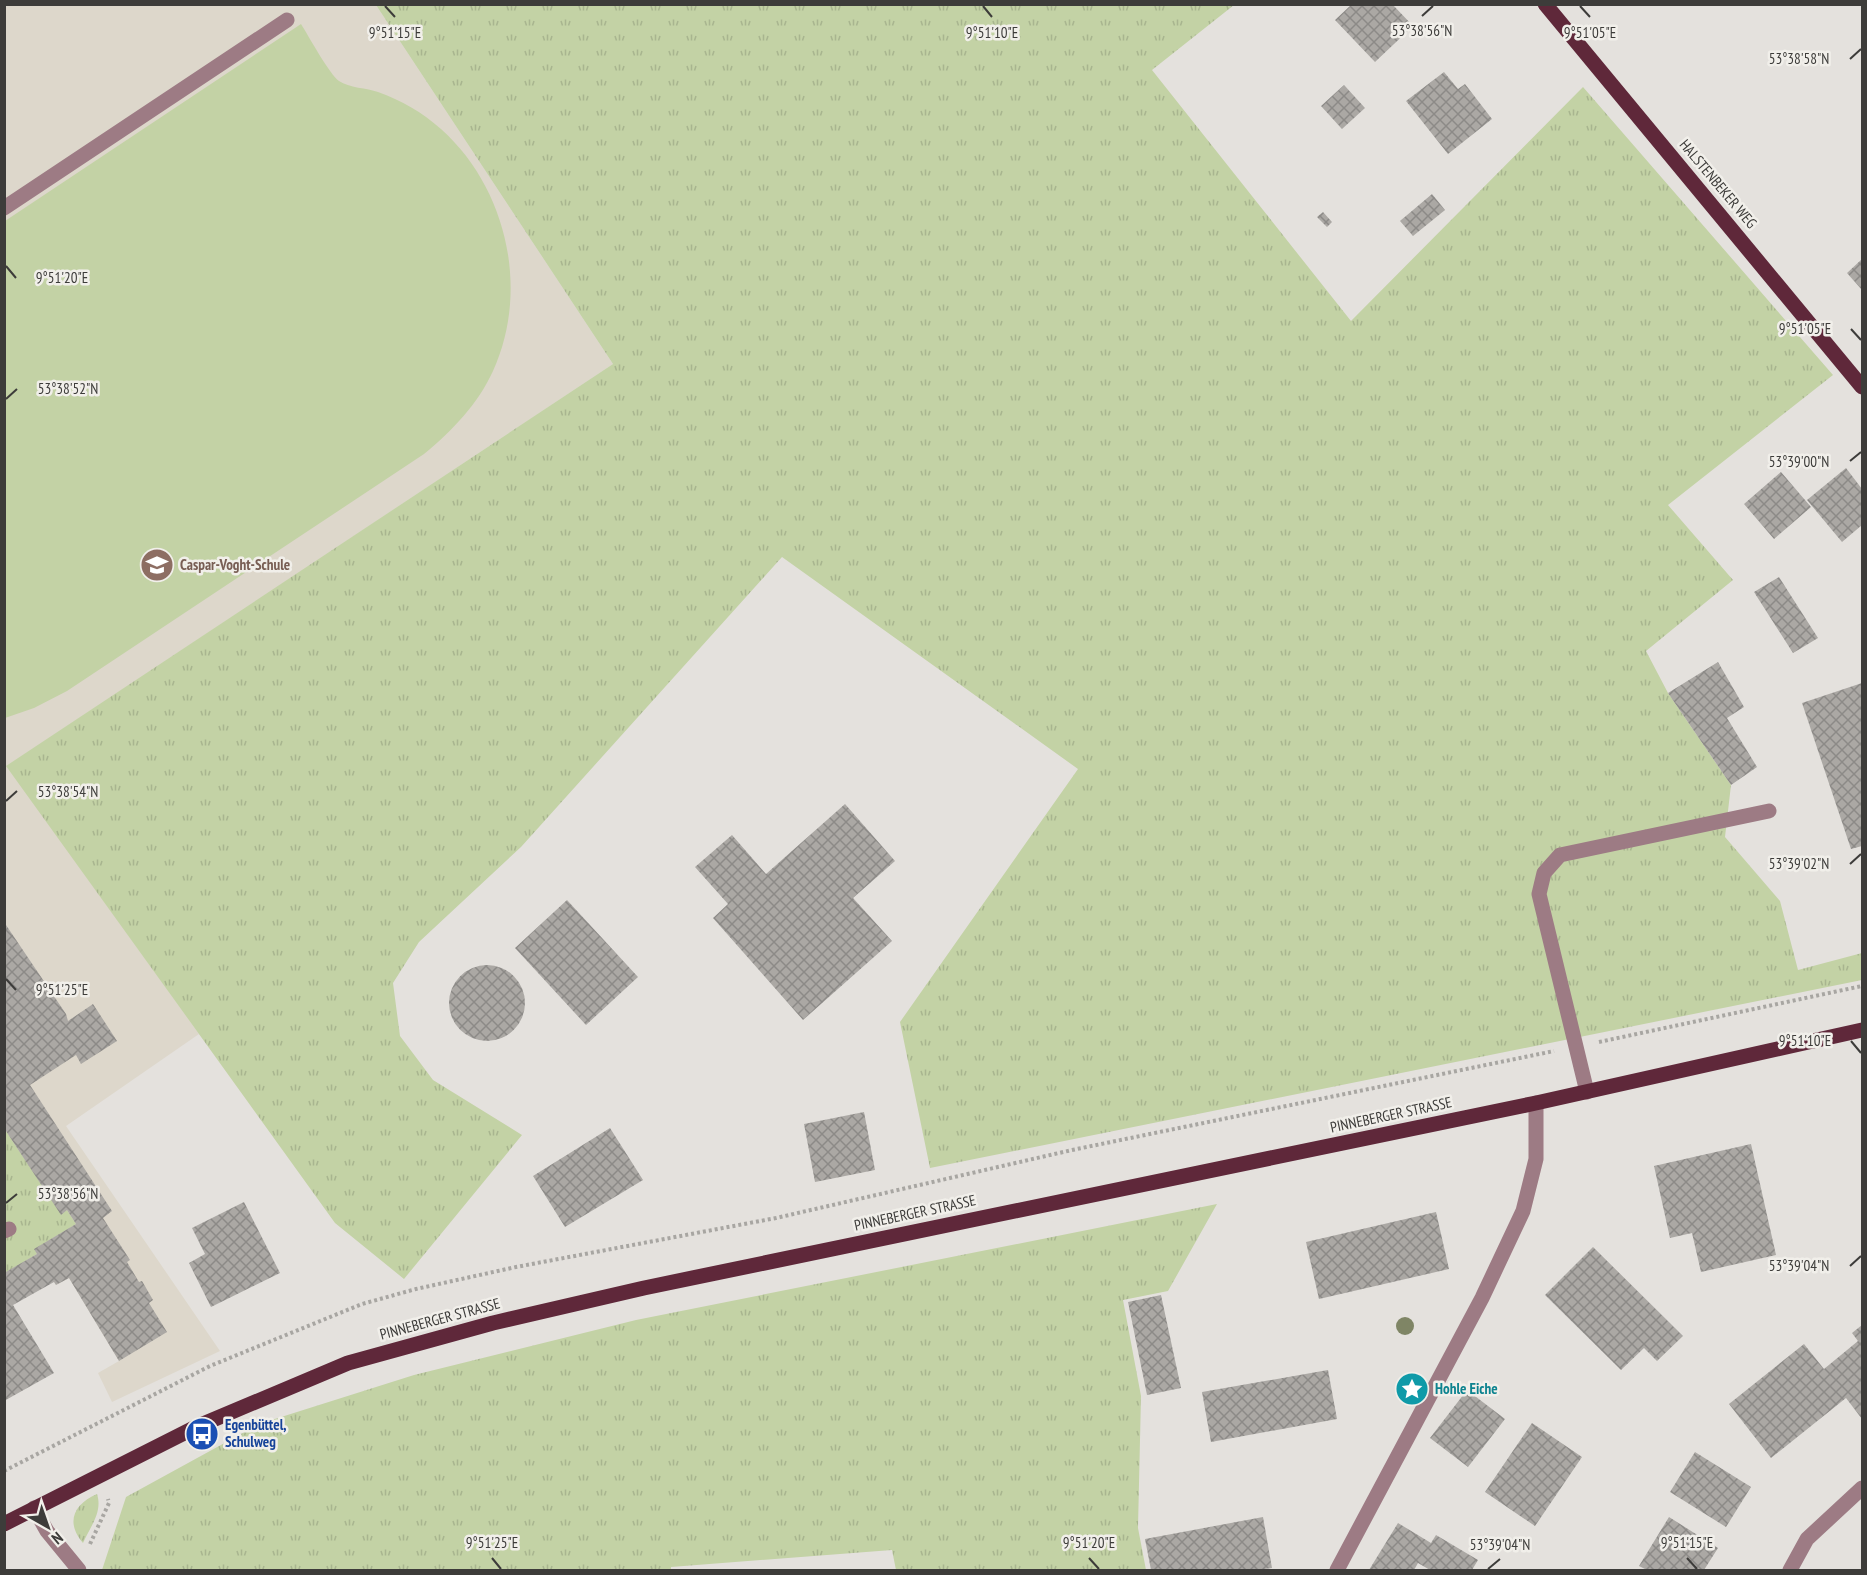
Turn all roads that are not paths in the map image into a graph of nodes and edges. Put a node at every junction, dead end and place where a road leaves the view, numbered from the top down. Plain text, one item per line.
1 (1545, 4) edge
2 (287, 20) dead end
3 (4, 208) edge
4 (1863, 387) edge
5 (1770, 811) dead end
6 (1863, 1030) edge
7 (1587, 1092) junction
8 (1536, 1103) junction
9 (1863, 1488) edge
10 (34, 1508) junction
11 (4, 1524) edge
12 (79, 1570) edge
13 (1337, 1570) edge
14 (1790, 1570) edge

1 - 4 main road, HALSTENBEKER WEG
2 - 3 street
5 - 7 street
6 - 7 main road, PINNEBERGER STRASSE
7 - 8 main road, PINNEBERGER STRASSE
8 - 10 main road, PINNEBERGER STRASSE
8 - 13 street
9 - 14 street
10 - 11 main road, PINNEBERGER STRASSE
10 - 12 street

